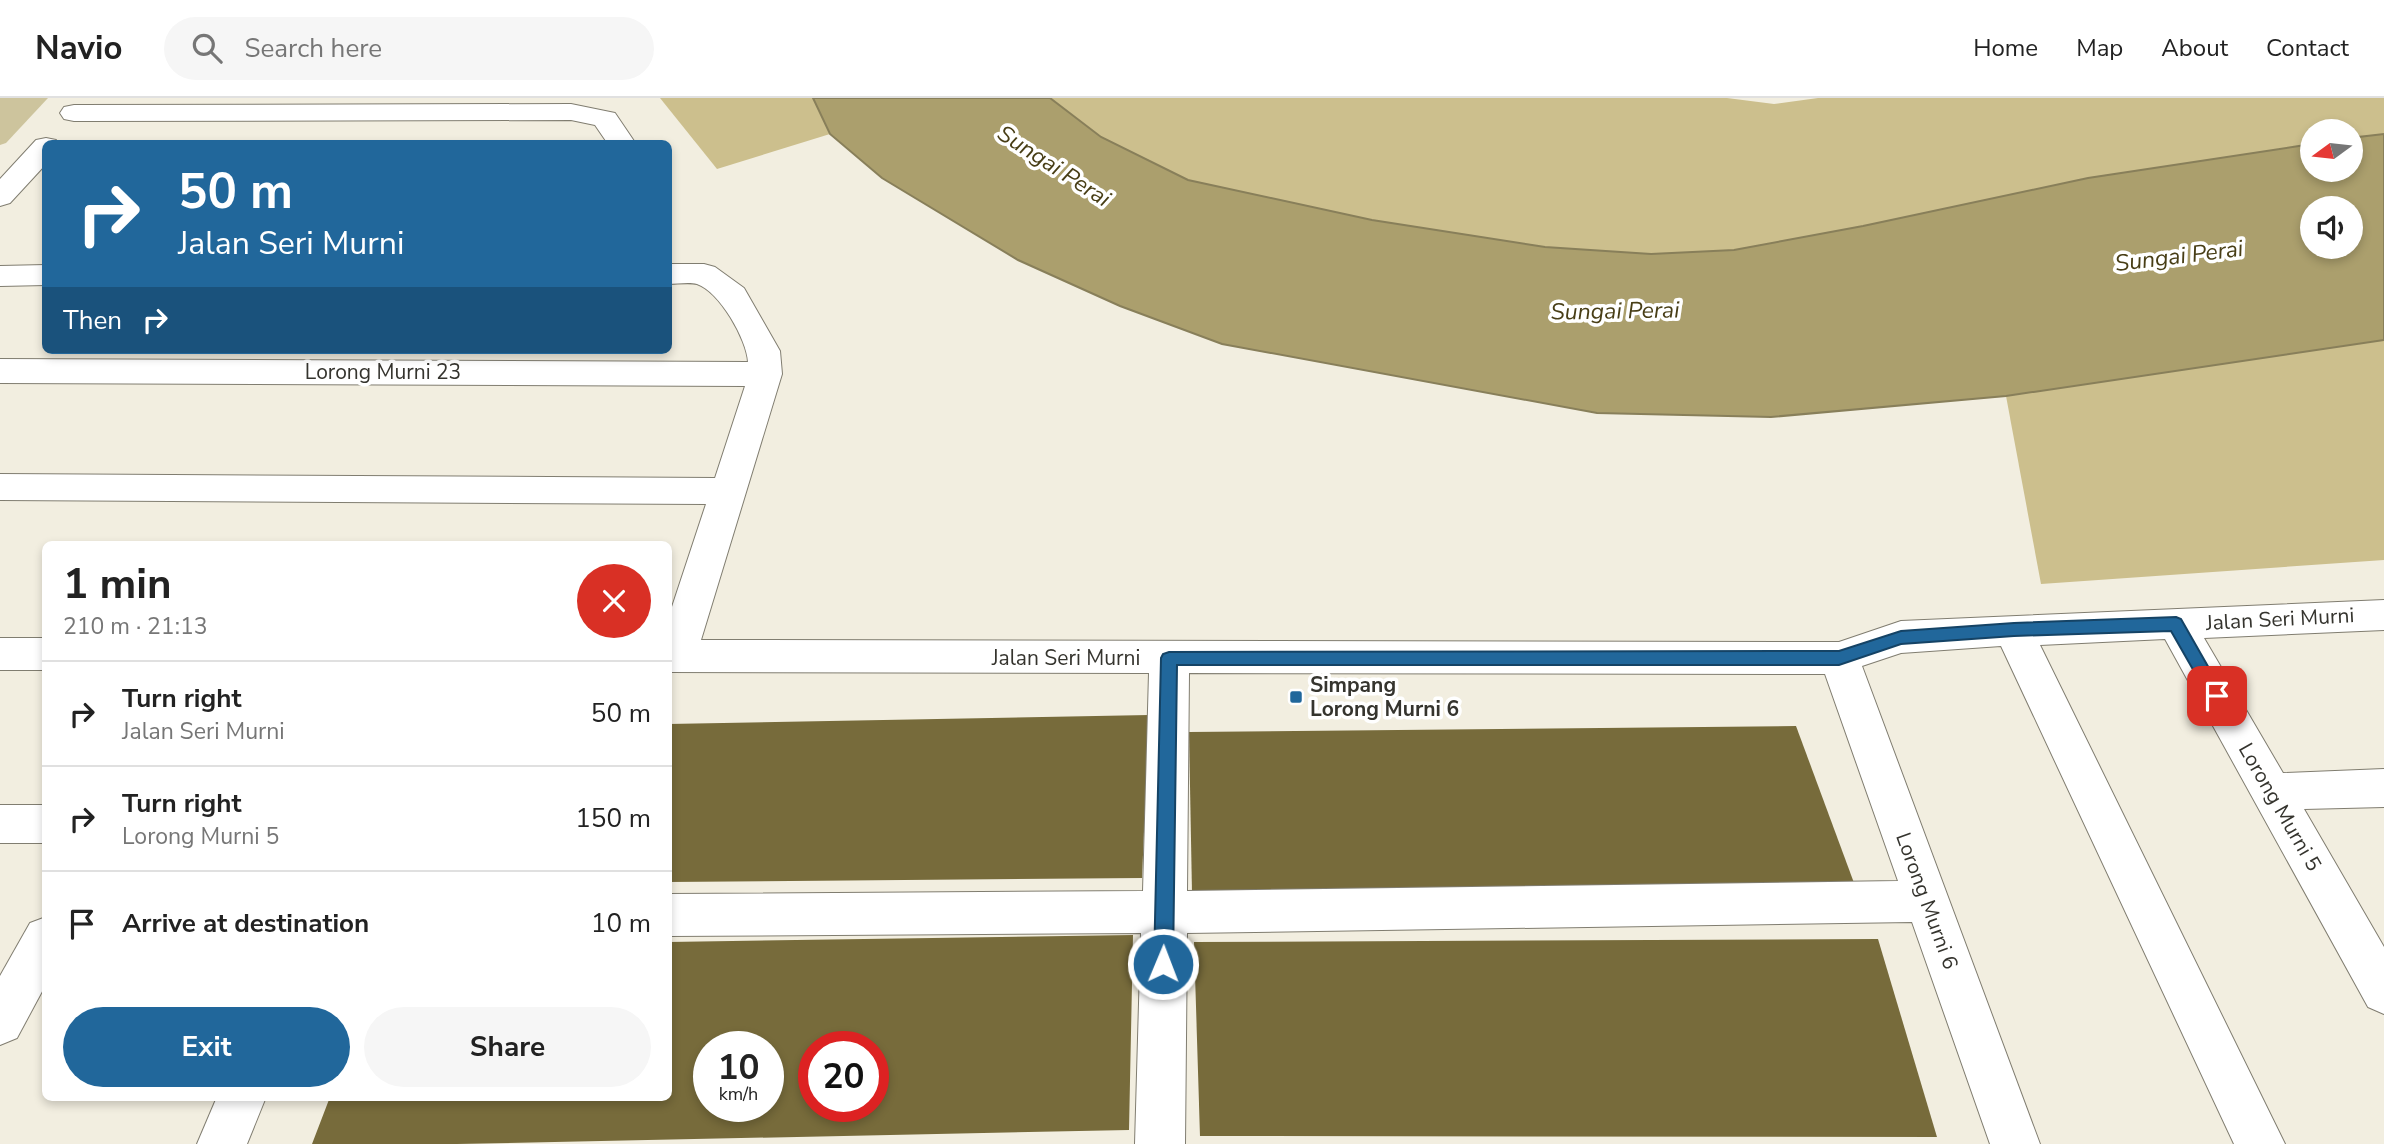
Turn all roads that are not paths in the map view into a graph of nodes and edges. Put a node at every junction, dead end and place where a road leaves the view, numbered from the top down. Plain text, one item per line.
1 (81, 106) edge
2 (50, 140) edge
3 (619, 140) edge
4 (42, 149) edge
5 (42, 183) edge
6 (4, 188) edge
7 (672, 274) edge
8 (42, 275) edge
9 (0, 276) edge
10 (0, 371) edge
11 (765, 374) junction
12 (0, 487) edge
13 (729, 491) junction
14 (2384, 615) edge
15 (2176, 624) junction
16 (2014, 630) junction
17 (0, 654) edge
18 (42, 654) edge
19 (672, 656) edge
20 (1169, 658) junction
21 (1839, 658) junction
22 (2384, 788) edge
23 (2271, 792) junction
24 (0, 824) edge
25 (42, 824) edge
26 (1927, 901) junction
27 (1164, 912) junction
28 (672, 915) edge
29 (42, 945) edge
30 (2380, 977) edge
31 (0, 1022) edge
32 (240, 1101) edge
33 (222, 1144) edge
34 (1160, 1144) edge
35 (2015, 1144) edge
36 (2260, 1144) edge

1 - 2 street
1 - 3 street
4 - 6 street
5 - 6 street
7 - 11 street
8 - 9 street
10 - 11 street, Lorong Murni 23
11 - 13 street
12 - 13 street
13 - 19 street
14 - 15 street, Jalan Seri Murni
15 - 16 street, Jalan Seri Murni
15 - 23 street, Lorong Murni 5
16 - 21 street, Jalan Seri Murni
16 - 36 street
17 - 18 street
19 - 20 street, Jalan Seri Murni
20 - 21 street, Jalan Seri Murni
20 - 27 street
21 - 26 street, Lorong Murni 6
22 - 23 street
23 - 30 street, Lorong Murni 5
24 - 25 street
26 - 27 street
26 - 35 street, Lorong Murni 6
27 - 28 street
27 - 34 street
29 - 31 street
32 - 33 street

